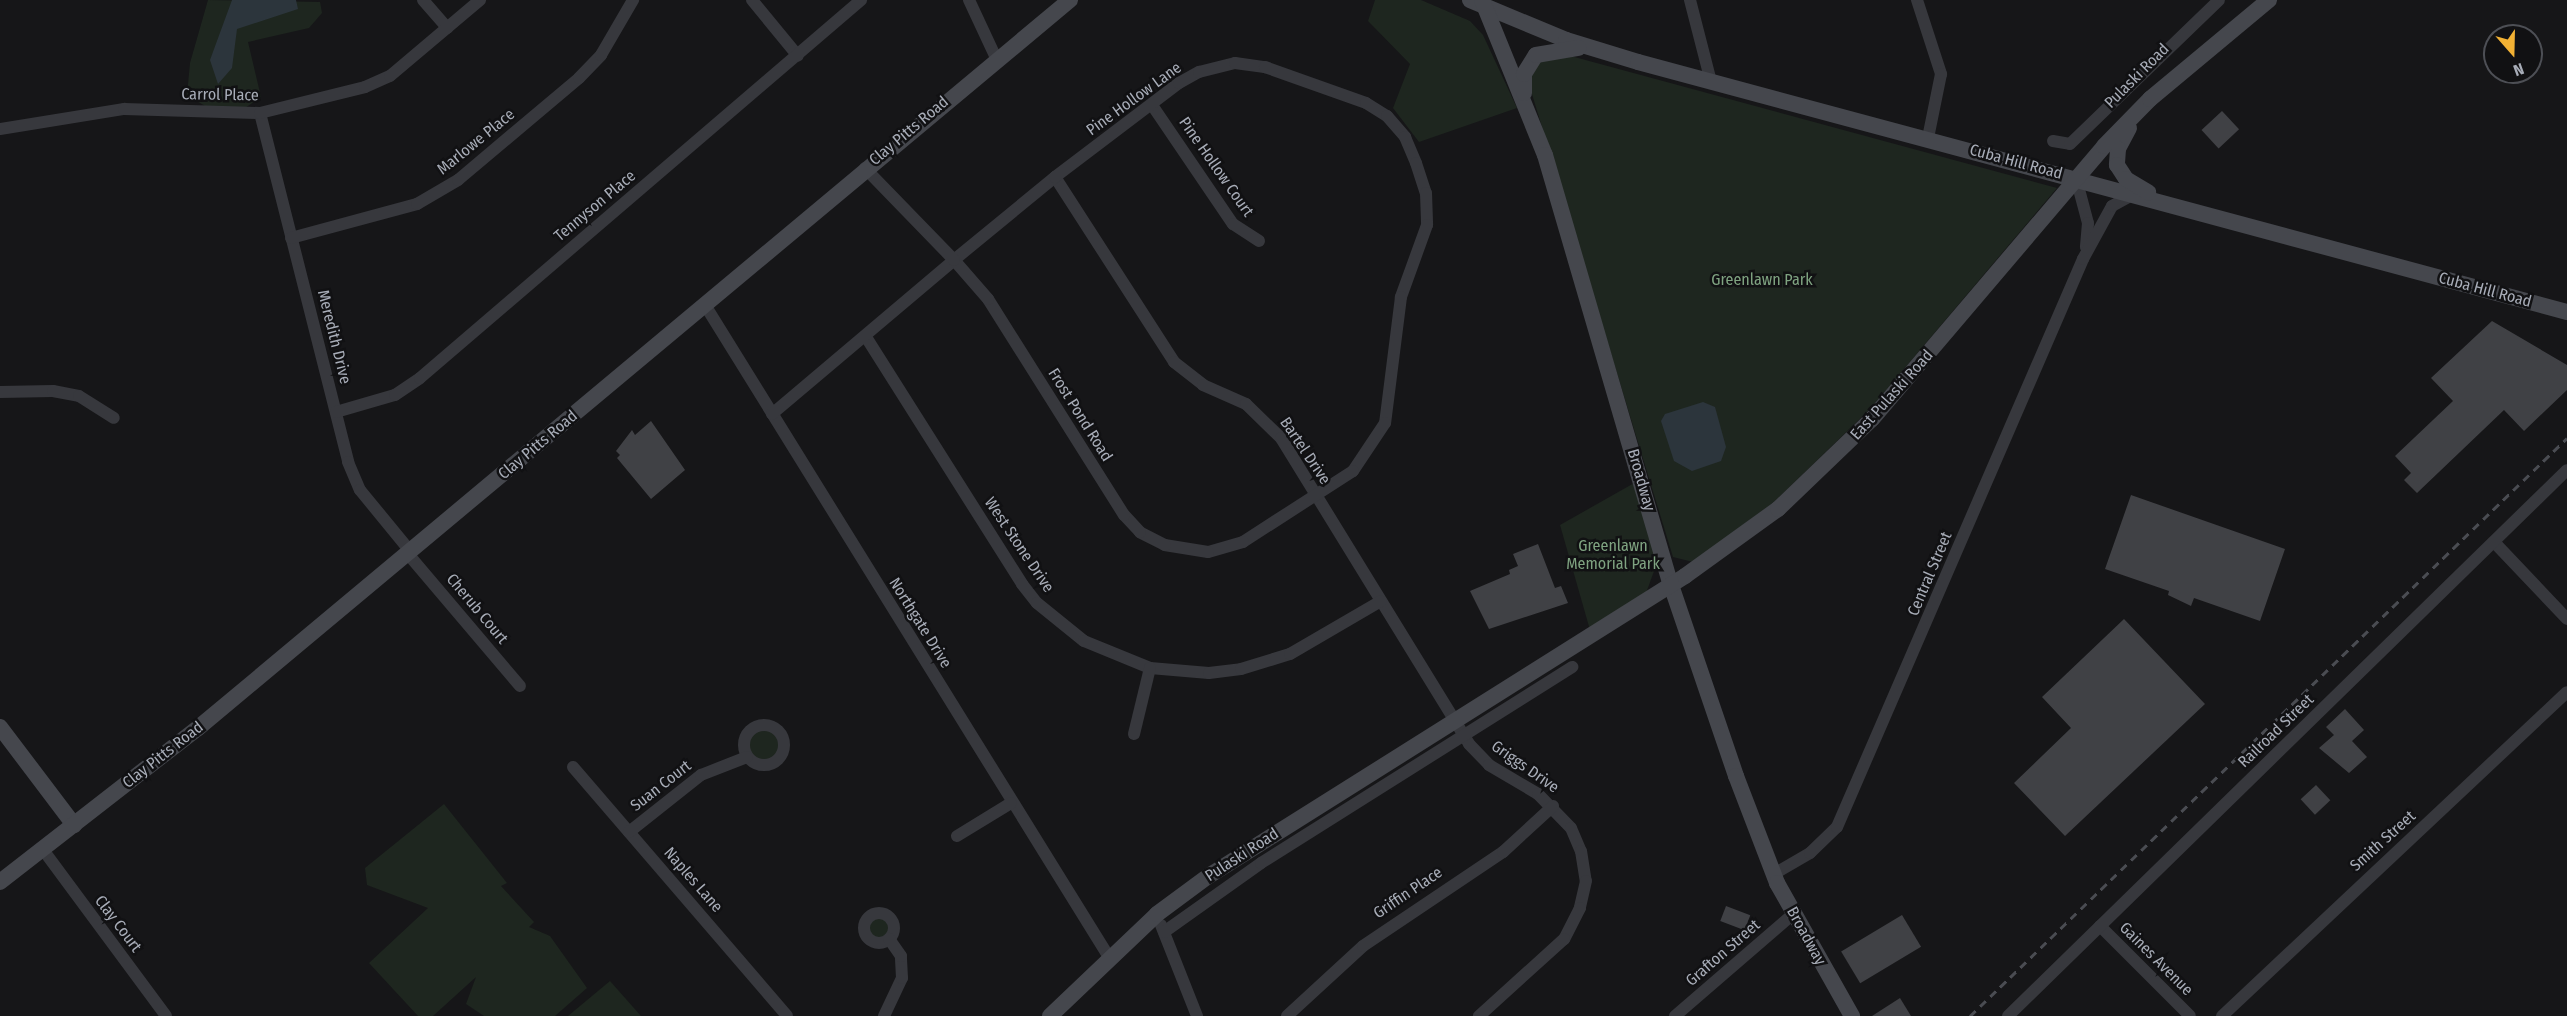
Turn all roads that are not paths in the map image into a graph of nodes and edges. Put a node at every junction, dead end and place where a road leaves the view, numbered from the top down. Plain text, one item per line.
1 (423, 0) edge
2 (480, 0) edge
3 (633, 0) edge
4 (752, 0) edge
5 (861, 0) edge
6 (969, 0) edge
7 (1070, 0) edge
8 (1690, 0) edge
9 (1917, 0) edge
10 (2219, 0) edge
11 (2269, 0) edge
12 (1479, 2) edge
13 (447, 28) junction
14 (1590, 48) junction
15 (798, 56) junction
16 (996, 58) junction
17 (1711, 82) junction
18 (2150, 99) junction
19 (1152, 105) junction
20 (260, 113) junction
21 (1529, 114) junction
22 (0, 129) edge
23 (1928, 138) junction
24 (2054, 141) dead end
25 (865, 168) junction
26 (1055, 177) junction
27 (2076, 178) junction
28 (2134, 194) junction
29 (2161, 201) junction
30 (291, 238) junction
31 (1259, 241) dead end
32 (2083, 259) junction
33 (954, 260) junction
34 (705, 305) junction
35 (2567, 312) edge
36 (866, 337) junction
37 (0, 392) edge
38 (336, 412) junction
39 (772, 414) junction
40 (114, 418) dead end
41 (2567, 470) edge
42 (1317, 497) junction
43 (2494, 542) junction
44 (410, 553) junction
45 (1671, 585) junction
46 (1381, 601) junction
47 (2567, 619) edge
48 (1572, 667) dead end
49 (1150, 668) junction
50 (520, 686) dead end
51 (2567, 692) edge
52 (1453, 718) junction
53 (0, 727) edge
54 (1134, 734) dead end
55 (1464, 736) junction
56 (747, 757) dead end
57 (573, 767) dead end
58 (1011, 803) junction
59 (1553, 806) junction
60 (74, 825) junction
61 (629, 832) junction
62 (957, 836) dead end
63 (44, 851) junction
64 (1774, 874) junction
65 (0, 882) edge
66 (1157, 914) junction
67 (1793, 914) junction
68 (2100, 926) junction
69 (1164, 932) junction
70 (889, 939) dead end
71 (1109, 957) junction
72 (166, 1016) edge
73 (787, 1016) edge
74 (884, 1016) edge
75 (1050, 1016) edge
76 (1197, 1016) edge
77 (1287, 1016) edge
78 (1479, 1016) edge
79 (1675, 1016) edge
80 (1852, 1016) edge
81 (2008, 1016) edge
82 (2190, 1016) edge
83 (2222, 1016) edge

1 - 13 street
2 - 13 street, Carrol Place
3 - 30 street, Marlowe Place
4 - 15 street
5 - 15 street, Tennyson Place
6 - 16 street
7 - 16 main road, Clay Pitts Road
8 - 17 street
9 - 23 street
10 - 24 street, Pulaski Road
11 - 18 main road, East Pulaski Road
12 - 14 main road, Cuba Hill Road
12 - 21 main road, Broadway
13 - 20 street, Carrol Place
14 - 17 main road, Cuba Hill Road
14 - 21 main road
15 - 38 street, Tennyson Place
16 - 25 main road, Clay Pitts Road
17 - 23 main road, Cuba Hill Road
18 - 27 main road, East Pulaski Road
18 - 29 main road
19 - 26 street, Pine Hollow Lane
19 - 31 street, Pine Hollow Court
19 - 42 street, Pine Hollow Lane
20 - 22 street, Carrol Place
20 - 30 street, Meredith Drive
21 - 45 main road, Broadway
23 - 27 main road, Cuba Hill Road
25 - 33 street, Frost Pond Road
25 - 34 main road, Clay Pitts Road
26 - 33 street, Pine Hollow Lane
26 - 42 street, Bartel Drive
27 - 28 main road, Cuba Hill Road
27 - 32 street, Central Street
27 - 45 main road, East Pulaski Road
28 - 29 main road, Cuba Hill Road
28 - 32 street, Central Street
29 - 35 main road, Cuba Hill Road
30 - 38 street, Meredith Drive
32 - 64 street, Central Street
33 - 36 street, Pine Hollow Lane
33 - 42 street, Frost Pond Road
34 - 39 street, Northgate Drive
34 - 44 main road, Clay Pitts Road
36 - 39 street, Pine Hollow Lane
36 - 49 street, West Stone Drive
37 - 40 street
38 - 44 street, Meredith Drive
39 - 58 street, Northgate Drive
41 - 43 street, Railroad Street
42 - 46 street, Bartel Drive
43 - 47 street
43 - 68 street, Railroad Street
44 - 50 street, Cherub Court
44 - 60 main road, Clay Pitts Road
45 - 52 main road, East Pulaski Road
45 - 64 main road, Broadway
46 - 49 street, West Stone Drive
46 - 52 street, Bartel Drive
48 - 55 street
49 - 54 street
51 - 83 street, Smith Street
52 - 55 street, Griggs Drive
52 - 66 main road, Pulaski Road
53 - 60 main road
55 - 59 street, Griggs Drive
55 - 69 street
56 - 61 street, Suan Court
57 - 61 street, Naples Lane
58 - 62 street
58 - 71 street, Northgate Drive
59 - 77 street, Griffin Place
59 - 78 street, Griggs Drive
60 - 63 main road, Clay Pitts Road
61 - 73 street, Naples Lane
63 - 65 main road, Clay Pitts Road
63 - 72 street, Clay Court
64 - 67 main road, Broadway
66 - 69 street
66 - 71 main road, Pulaski Road
67 - 79 street, Grafton Street
67 - 80 main road, Broadway
68 - 81 street, Railroad Street
68 - 82 street, Gaines Avenue
69 - 76 street
70 - 74 street
71 - 75 main road, Pulaski Road

